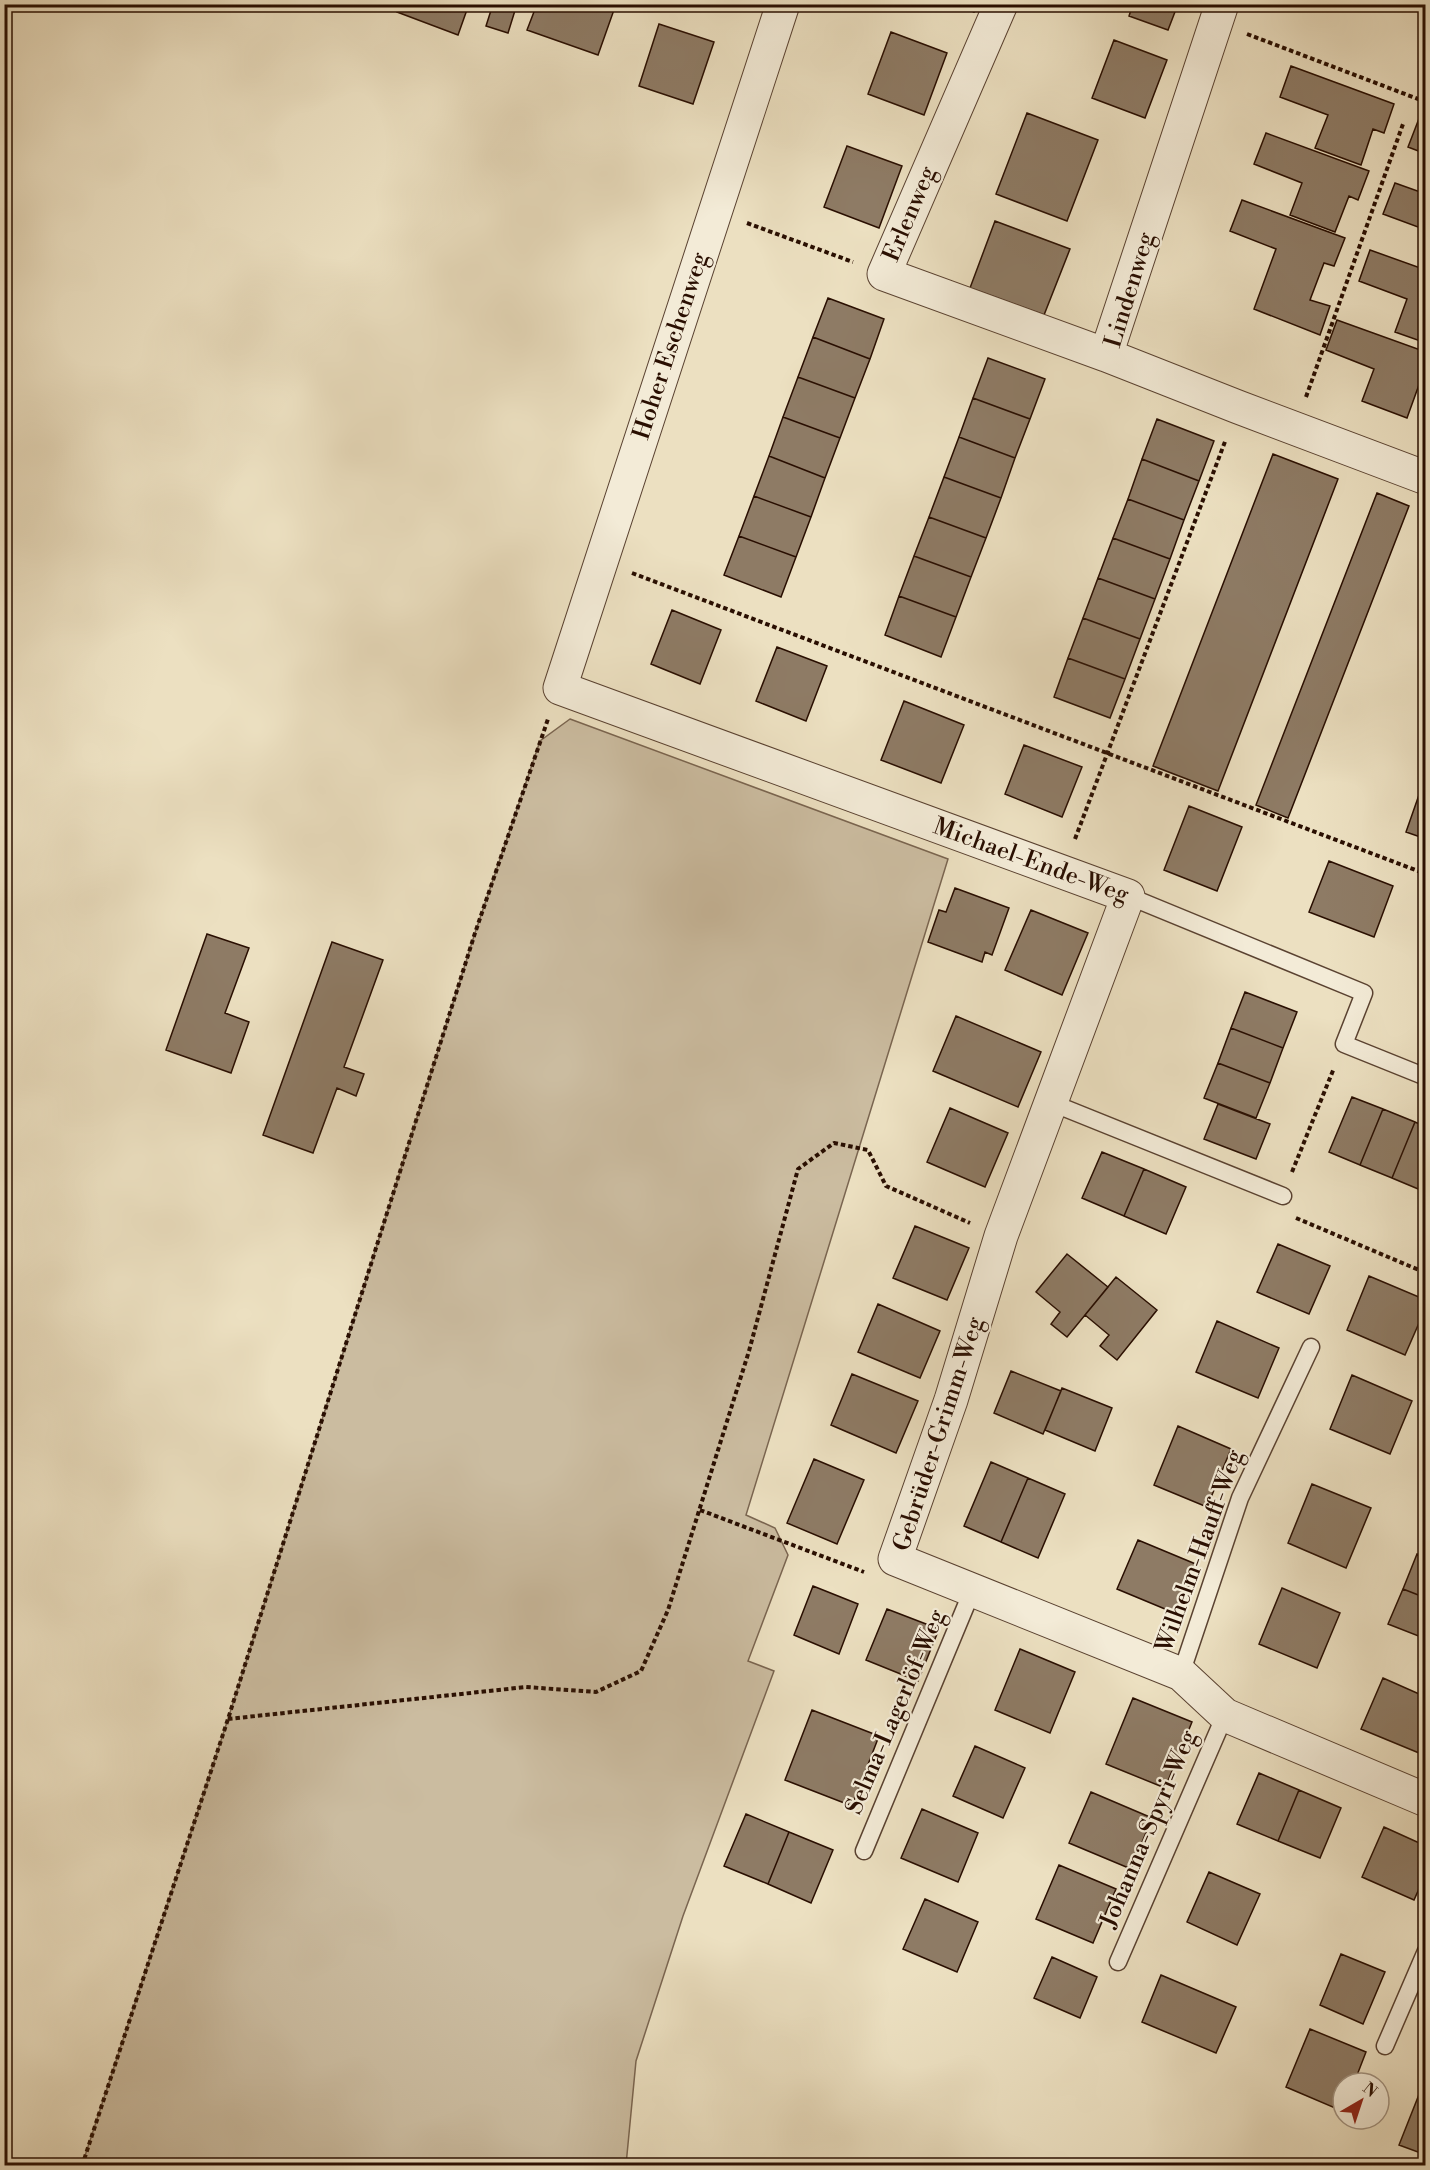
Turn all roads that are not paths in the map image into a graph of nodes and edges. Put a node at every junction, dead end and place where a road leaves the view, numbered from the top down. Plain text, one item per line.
1 (783, 4) edge
2 (1001, 4) edge
3 (1220, 13) edge
4 (1106, 355) junction
5 (1425, 478) edge
6 (560, 688) joint
7 (1128, 896) junction
8 (1425, 1077) edge
9 (1052, 1103) junction
10 (1282, 1196) road end
11 (1311, 1347) dead end
12 (972, 1591) junction
13 (1181, 1674) junction
14 (1225, 1716) junction
15 (1425, 1800) edge
16 (864, 1851) dead end
17 (1425, 1951) edge
18 (1118, 1962) dead end
19 (1385, 2046) dead end

1 - 6 street, Hoher Eschenweg
2 - 4 street, Erlenweg
3 - 4 street, Lindenweg
4 - 5 street, Lindenweg
6 - 7 street, Michael-Ende-Weg
7 - 8 lane, Michael-Ende-Weg
7 - 9 street, Gebrüder-Grimm-Weg
9 - 10 lane
9 - 12 street, Gebrüder-Grimm-Weg
11 - 13 lane, Wilhelm-Hauff-Weg
12 - 13 street, Gebrüder-Grimm-Weg
12 - 16 lane, Selma-Lagerlöf-Weg
13 - 14 street, Gebrüder-Grimm-Weg
14 - 15 street, Gebrüder-Grimm-Weg
14 - 18 lane, Johanna-Spyri-Weg
17 - 19 lane

